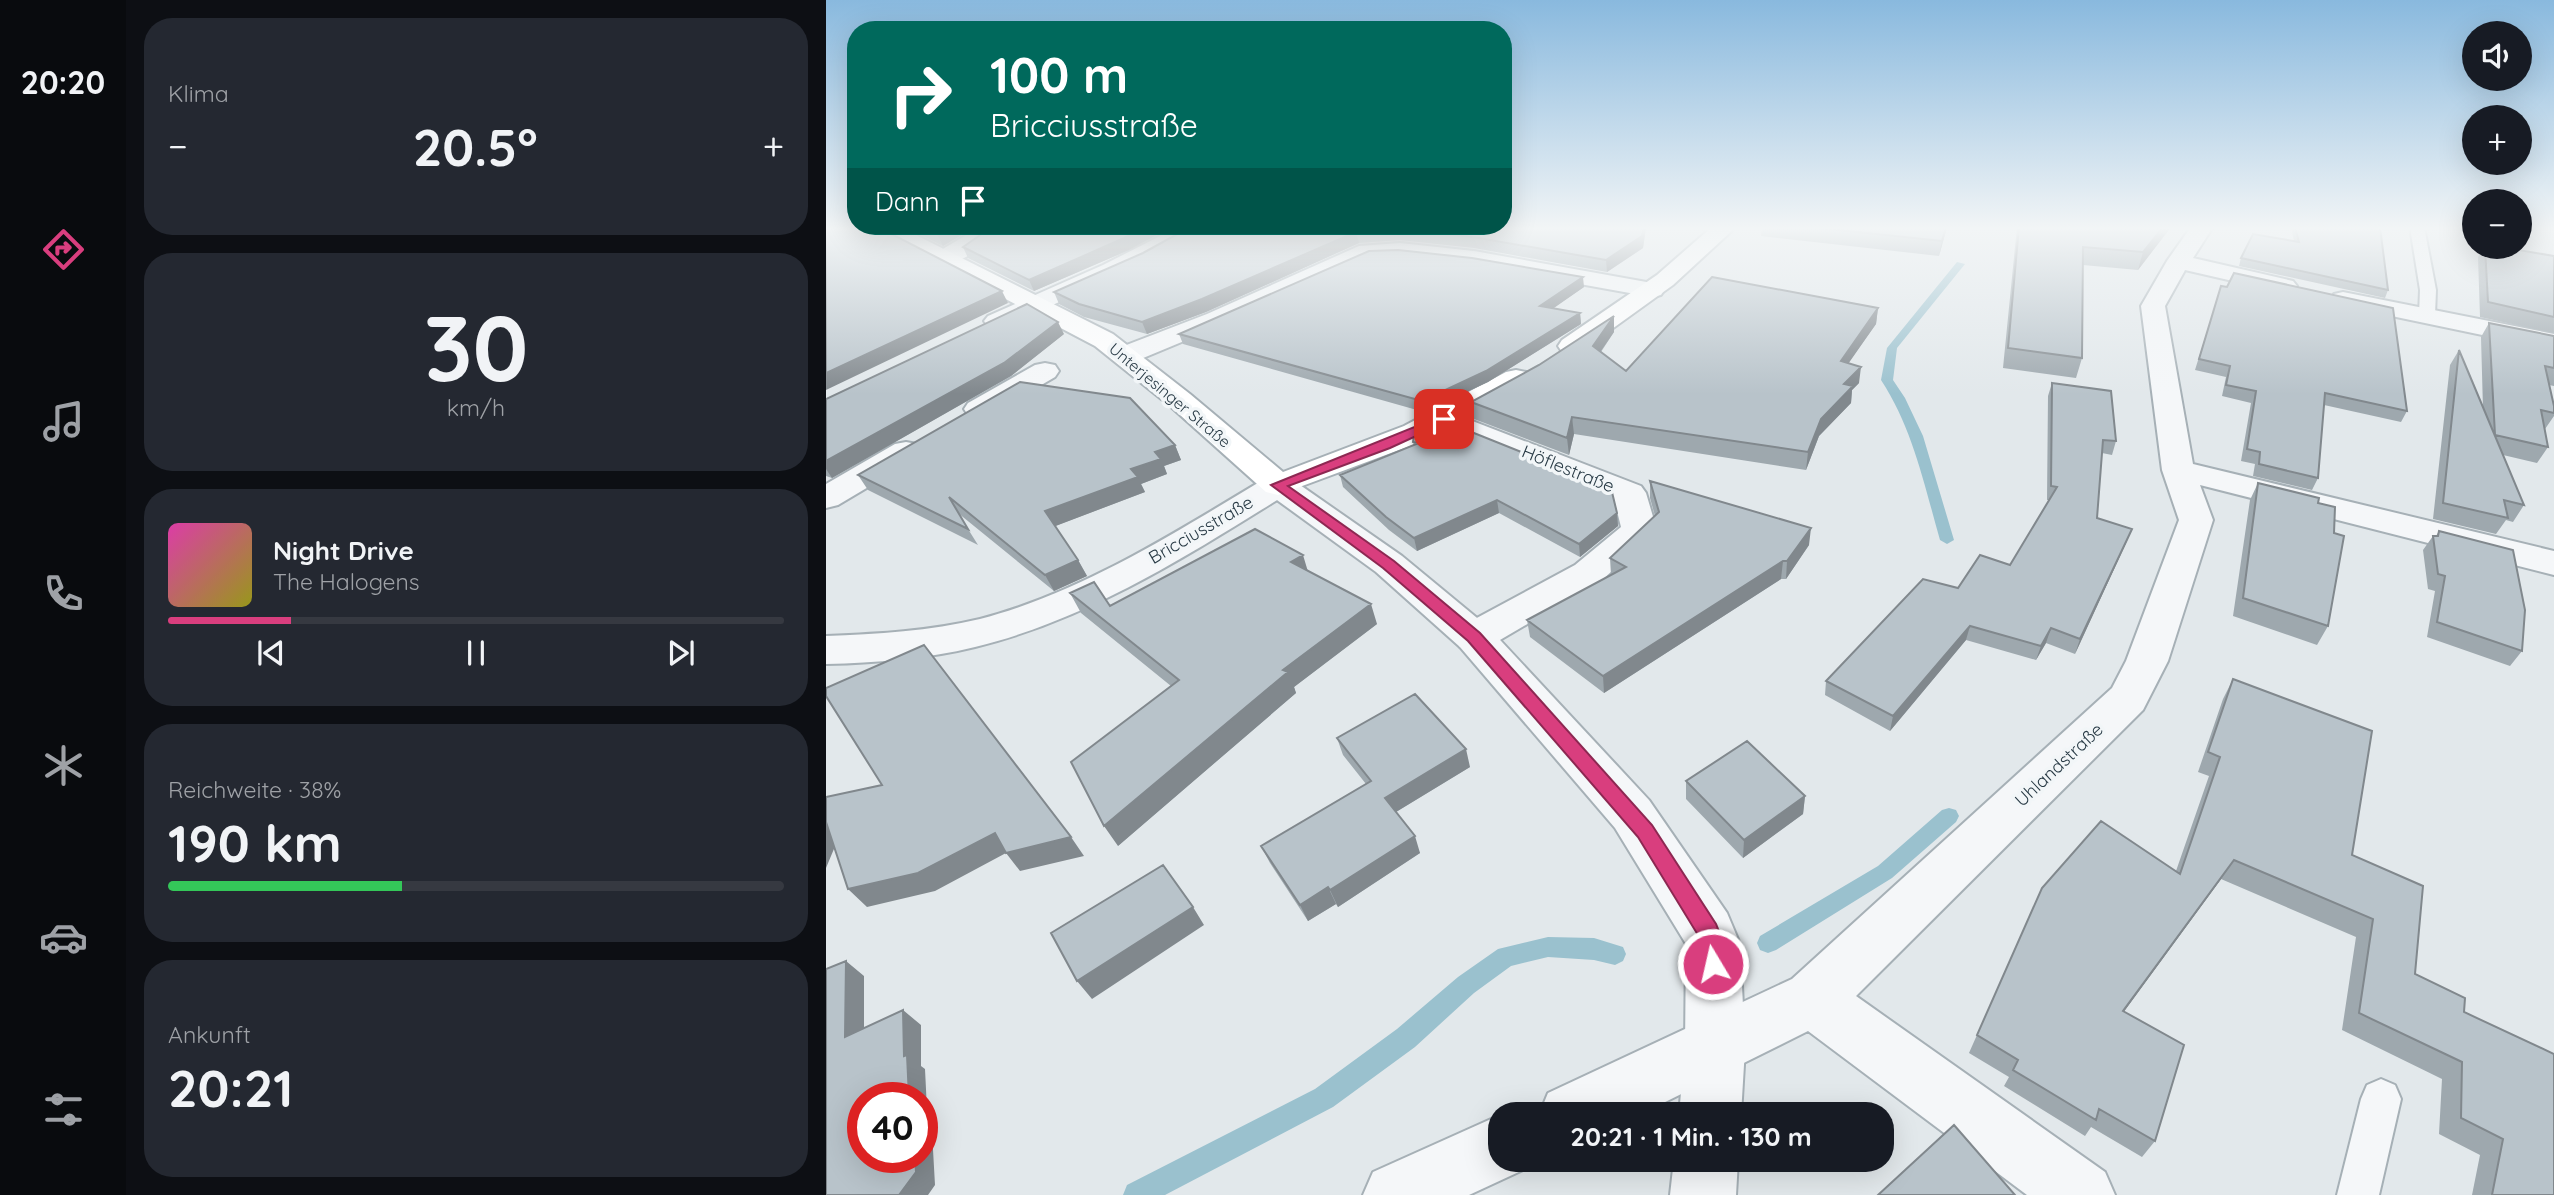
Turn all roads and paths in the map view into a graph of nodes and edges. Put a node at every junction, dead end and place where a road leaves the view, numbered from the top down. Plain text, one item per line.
1 (994, 283) edge
2 (1080, 283) edge
3 (1294, 283) edge
4 (1611, 283) edge
5 (1659, 283) edge
6 (2166, 283) edge
7 (2273, 283) edge
8 (2427, 283) edge
9 (1651, 290) junction
10 (1035, 303) junction
11 (2427, 315) junction
12 (973, 333) edge
13 (2554, 342) edge
14 (1125, 355) junction
15 (1045, 371) dead end
16 (1444, 419) junction
17 (2178, 470) junction
18 (1278, 485) junction
19 (826, 498) edge
20 (2554, 563) edge
21 (1474, 637) junction
22 (826, 650) edge
23 (1812, 999) junction
24 (1715, 1048) junction
25 (2381, 1099) dead end
26 (1598, 1102) edge
27 (1711, 1102) edge
28 (1488, 1153) edge
29 (1705, 1172) edge
30 (1396, 1195) edge
31 (1703, 1195) edge
32 (2082, 1195) edge
33 (2358, 1195) edge

1 - 10 main road, Unterjesinger Straße
2 - 10 street
3 - 14 street
4 - 9 street
5 - 9 main road, Bricciusstraße
6 - 17 street, Uhlandstraße
7 - 11 street
8 - 11 lane
9 - 16 main road, Bricciusstraße
10 - 12 street
10 - 14 main road, Unterjesinger Straße
11 - 13 street
14 - 18 main road, Unterjesinger Straße
15 - 19 street
16 - 18 main road, Bricciusstraße
16 - 21 street, Höflestraße
17 - 20 street
17 - 23 street, Uhlandstraße
18 - 21 street
18 - 22 street, Bricciusstraße
21 - 24 street
23 - 24 street, Uhlandstraße
23 - 32 street
24 - 26 street, Uhlandstraße
24 - 27 street
25 - 33 lane
28 - 30 street
29 - 31 street

